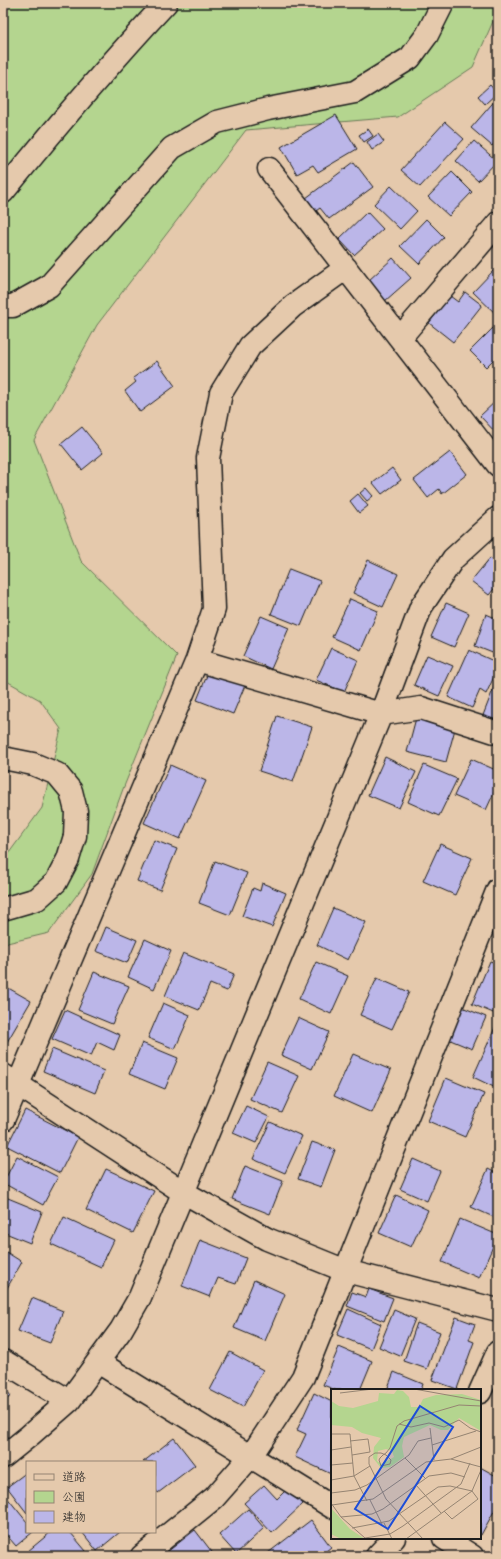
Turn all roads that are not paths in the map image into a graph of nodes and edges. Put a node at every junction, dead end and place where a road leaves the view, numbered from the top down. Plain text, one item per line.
1 (166, 3) edge
2 (443, 3) edge
3 (269, 169) dead end
4 (3, 192) edge
5 (498, 223) edge
6 (346, 268) junction
7 (3, 306) edge
8 (400, 338) junction
9 (498, 465) edge
10 (498, 518) edge
11 (197, 660) junction
12 (381, 714) junction
13 (498, 734) edge
14 (3, 758) edge
15 (498, 889) edge
16 (3, 909) edge
17 (10, 1079) edge
18 (3, 1120) edge
19 (183, 1192) junction
20 (346, 1271) junction
21 (498, 1310) edge
22 (498, 1352) edge
23 (3, 1361) edge
24 (98, 1362) junction
25 (481, 1390) edge
26 (69, 1401) junction
27 (3, 1456) edge
28 (251, 1456) junction
29 (331, 1506) edge
30 (446, 1539) edge
31 (142, 1556) edge
32 (472, 1556) edge

1 - 4 street
2 - 7 street
3 - 6 street
5 - 8 street
6 - 8 street
6 - 11 street
8 - 9 street
10 - 12 street
11 - 12 street
11 - 17 street
12 - 13 street
12 - 19 street
14 - 16 street
15 - 20 street
17 - 18 street
17 - 19 street
19 - 20 street
19 - 24 street
20 - 21 street
20 - 28 street
22 - 25 street
23 - 26 street
24 - 26 street
24 - 28 street
26 - 27 street
28 - 29 street
28 - 31 street
30 - 32 street

